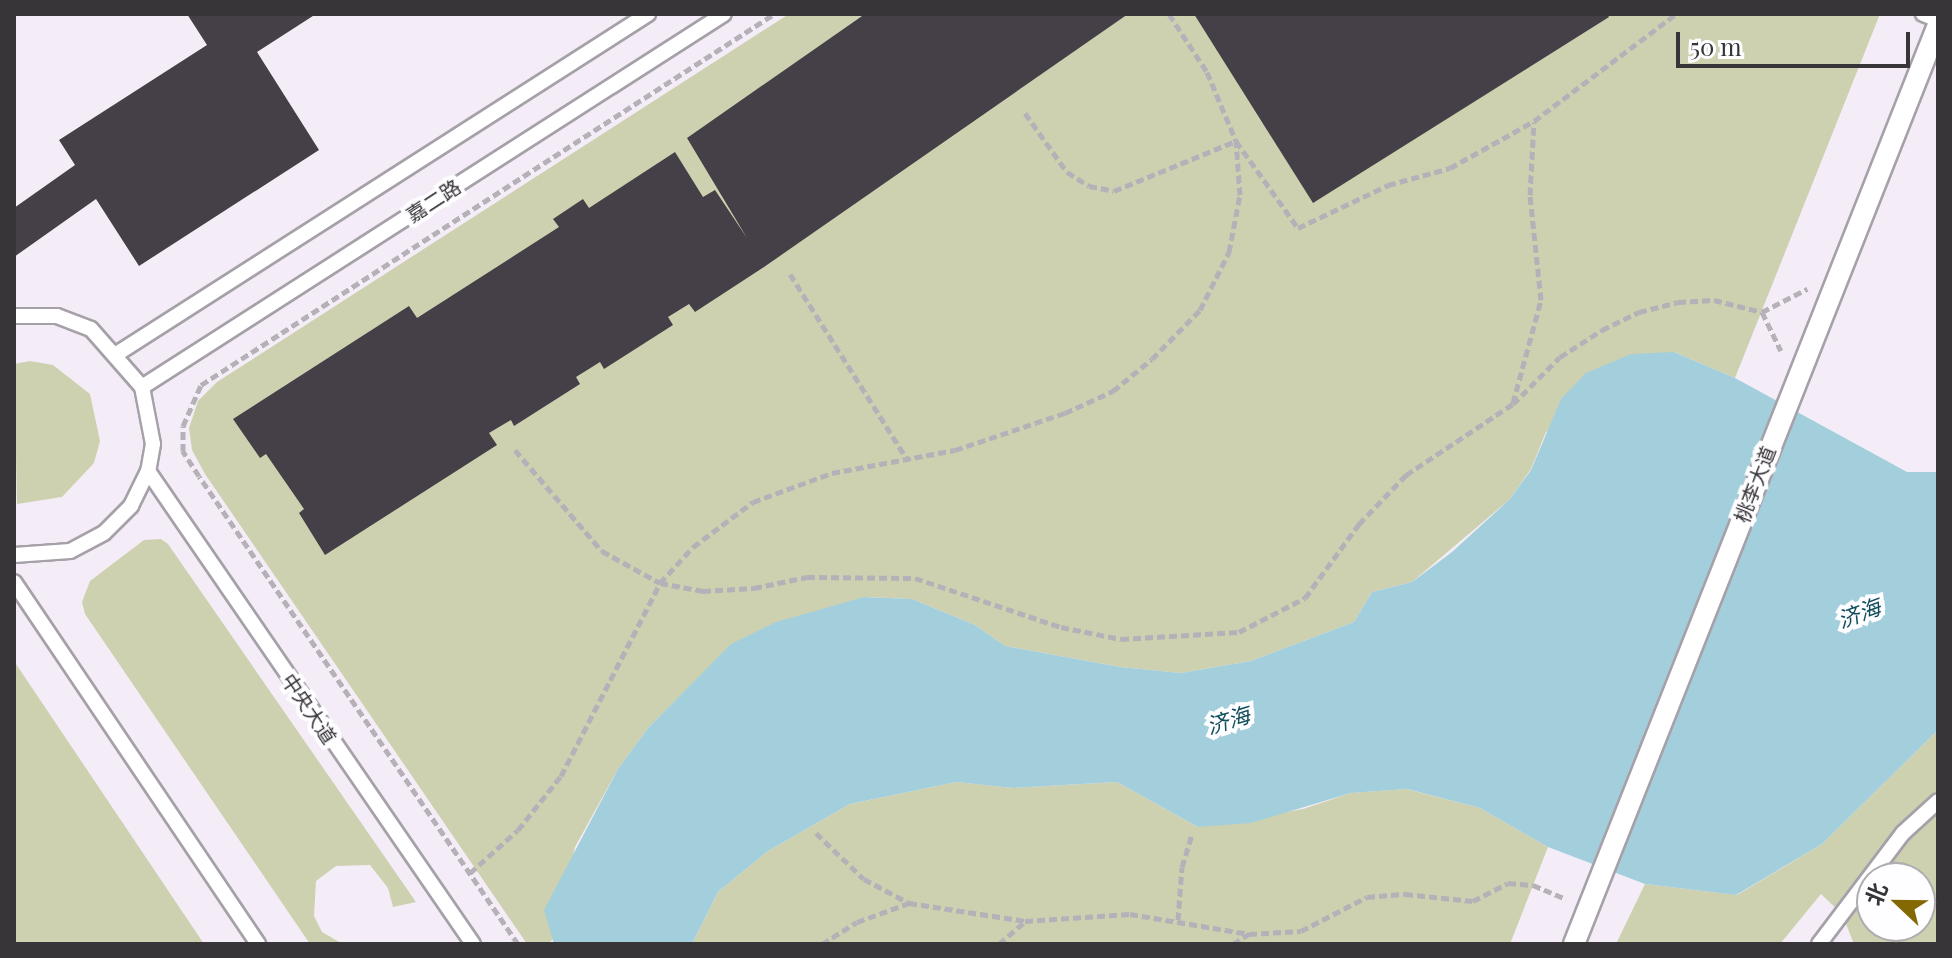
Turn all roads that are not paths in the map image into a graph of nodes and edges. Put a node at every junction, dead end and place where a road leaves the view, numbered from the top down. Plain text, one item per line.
1 (648, 14) edge
2 (724, 14) edge
3 (1923, 14) edge
4 (1938, 22) edge
5 (14, 316) edge
6 (115, 355) junction
7 (142, 387) junction
8 (148, 471) junction
9 (14, 555) edge
10 (14, 582) edge
11 (1938, 801) edge
12 (1822, 942) edge
13 (258, 944) edge
14 (473, 944) edge
15 (1574, 944) edge

1 - 6 lane, 嘉二路
2 - 7 lane, 嘉二路
3 - 4 lane
4 - 15 street, 桃李大道
5 - 6 lane
6 - 7 lane
7 - 8 lane
8 - 9 lane
8 - 14 lane, 中央大道
10 - 13 lane
11 - 12 lane

